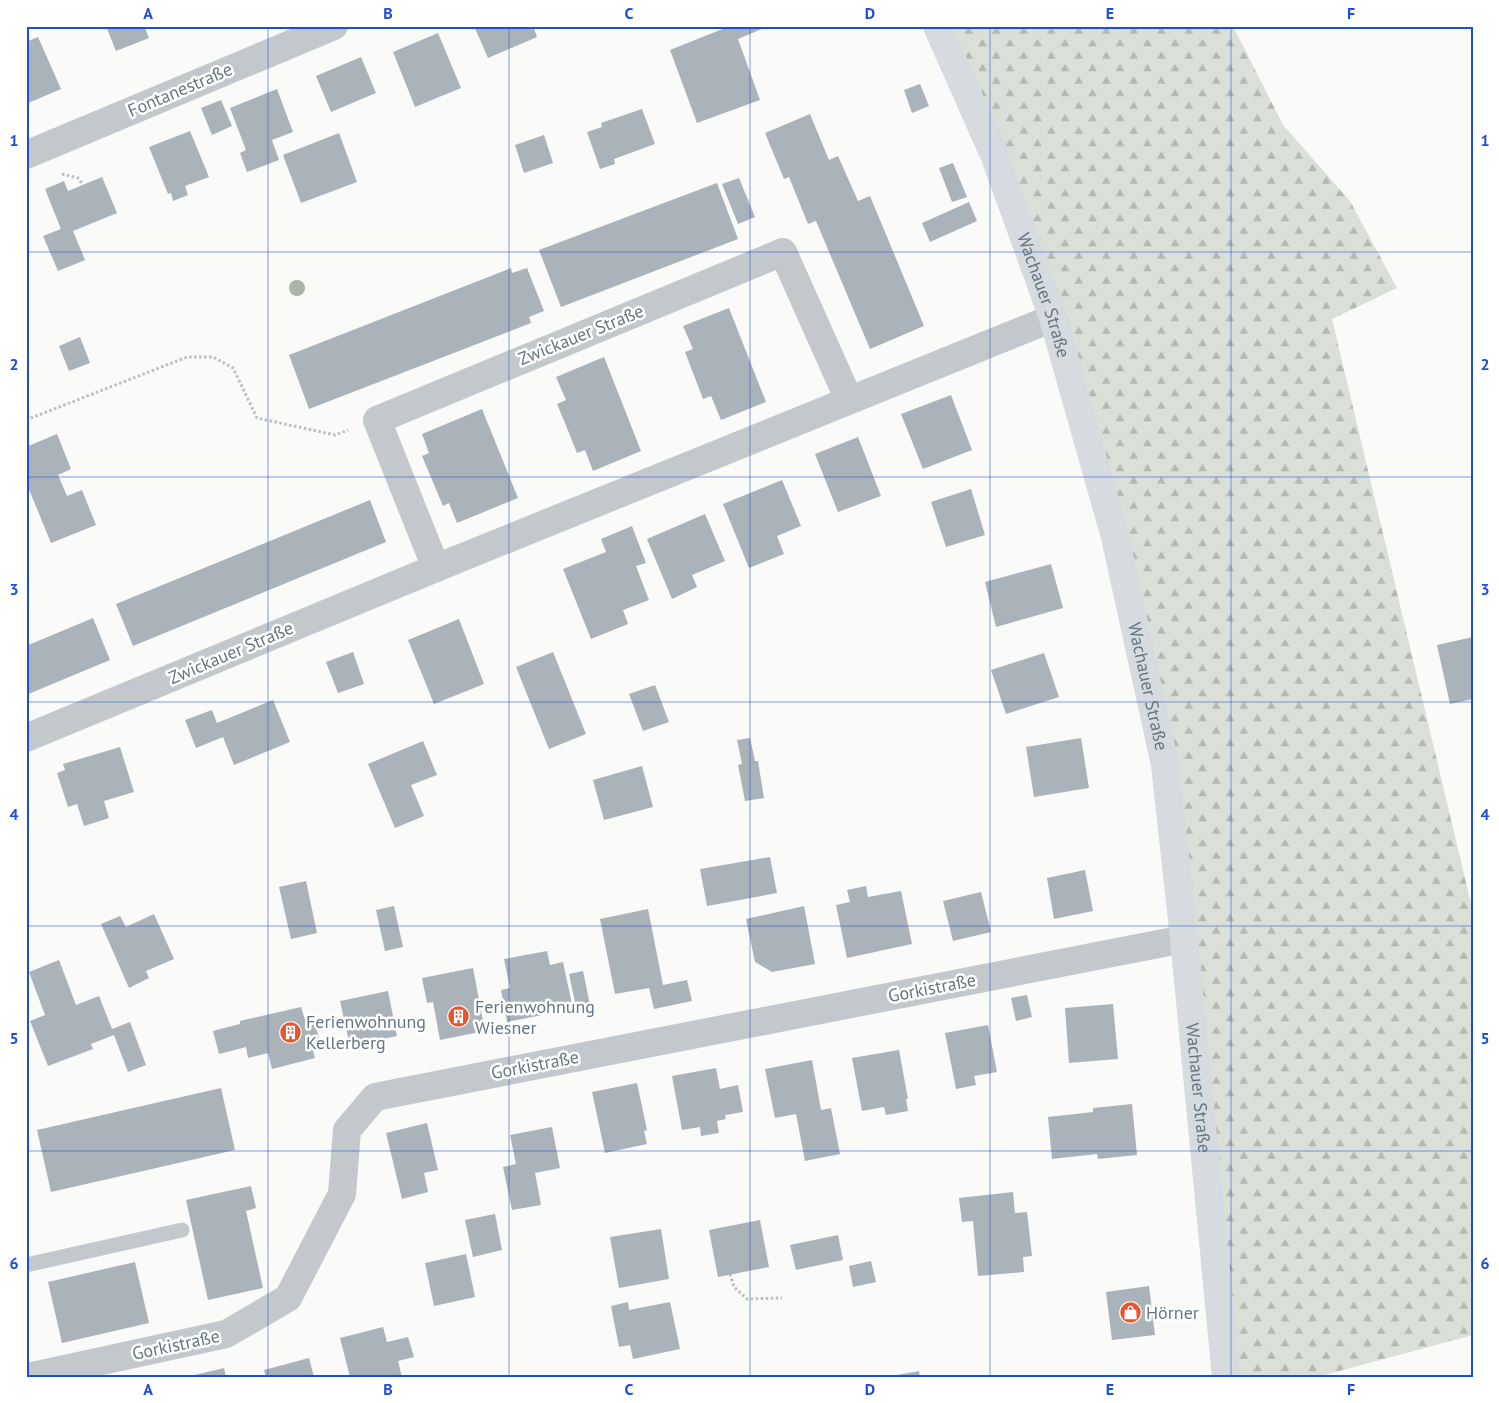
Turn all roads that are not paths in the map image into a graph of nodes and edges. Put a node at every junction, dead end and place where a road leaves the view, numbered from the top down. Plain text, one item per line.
1 (334, 26) edge
2 (937, 26) edge
3 (26, 154) edge
4 (1053, 318) junction
5 (849, 400) junction
6 (436, 568) junction
7 (26, 738) edge
8 (1184, 939) junction
9 (182, 1230) dead end
10 (26, 1265) edge
11 (27, 1376) edge
12 (1226, 1377) edge

1 - 3 street, Fontanestraße
2 - 4 main road, Wachauer Straße
4 - 5 street, Zwickauer Straße
4 - 8 main road, Wachauer Straße
5 - 6 street, Zwickauer Straße
5 - 6 street, Zwickauer Straße
6 - 7 street, Zwickauer Straße
8 - 11 street, Gorkistraße
8 - 12 main road, Wachauer Straße
9 - 10 lane

